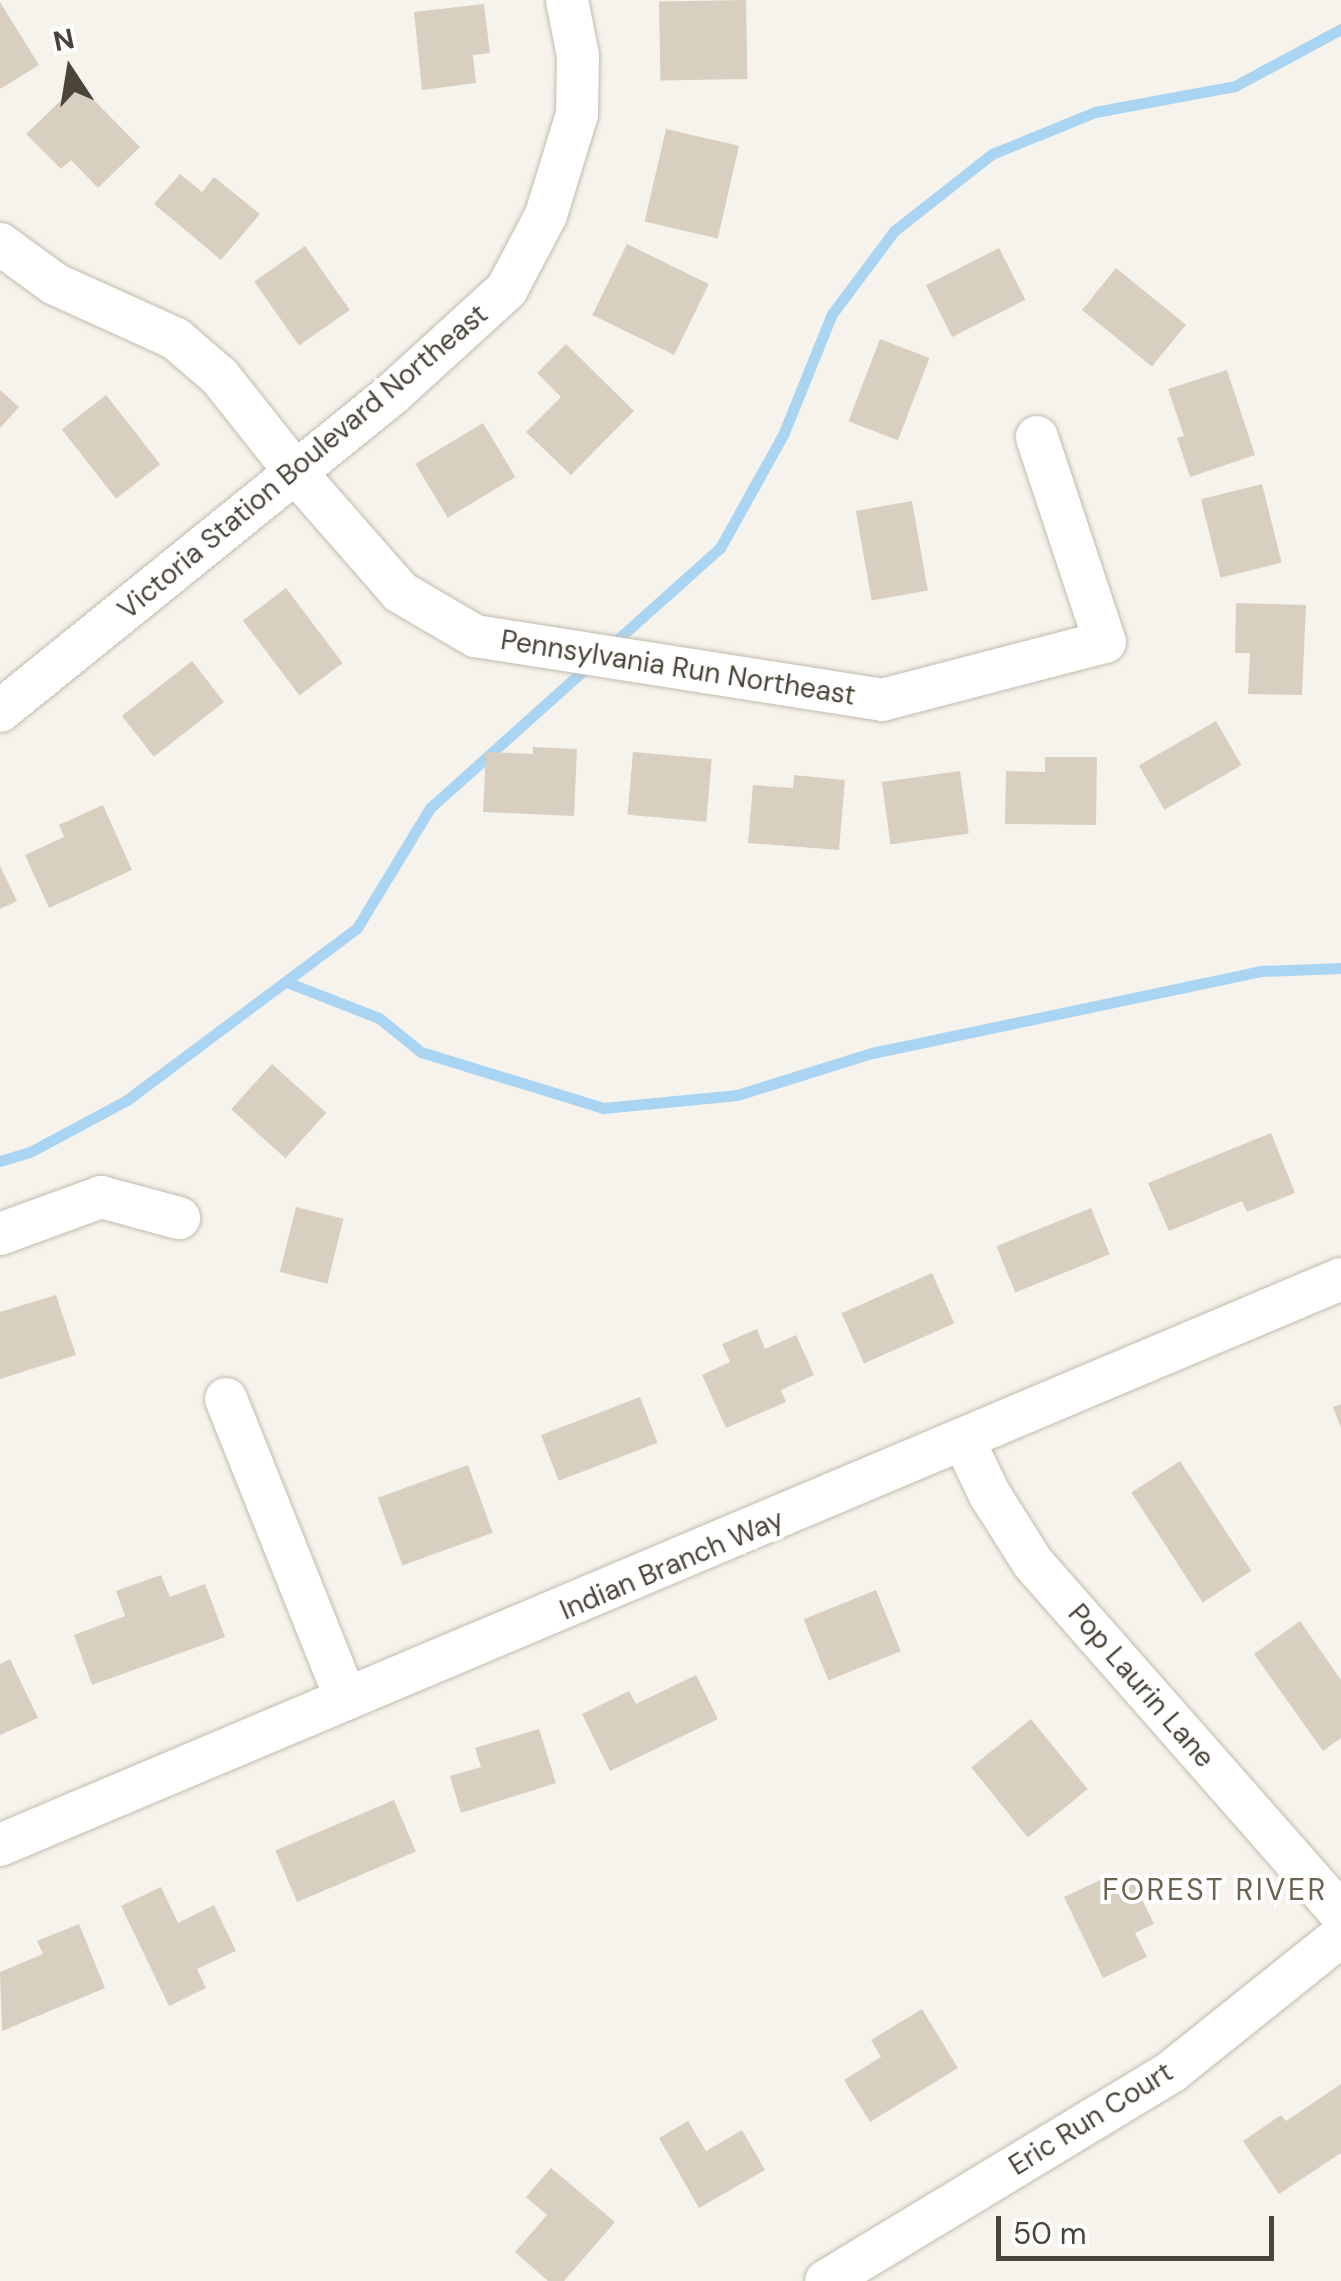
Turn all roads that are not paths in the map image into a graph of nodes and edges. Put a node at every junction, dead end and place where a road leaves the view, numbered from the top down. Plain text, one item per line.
1 (567, 0) edge
2 (0, 244) edge
3 (1038, 437) dead end
4 (296, 474) junction
5 (0, 711) edge
6 (179, 1218) dead end
7 (0, 1234) edge
8 (1341, 1279) edge
9 (226, 1398) dead end
10 (964, 1441) junction
11 (346, 1699) junction
12 (0, 1846) edge
13 (1341, 1914) edge
14 (1341, 1936) edge
15 (826, 2281) edge

1 - 4 street, Victoria Station Boulevard Northeast
2 - 4 street, Pennsylvania Run Northeast
3 - 4 street, Pennsylvania Run Northeast
4 - 5 street, Victoria Station Boulevard Northeast
6 - 7 street
8 - 10 street, Indian Branch Way
9 - 11 street
10 - 11 street, Indian Branch Way
10 - 13 street, Pop Laurin Lane
11 - 12 street, Indian Branch Way
14 - 15 street, Eric Run Court

